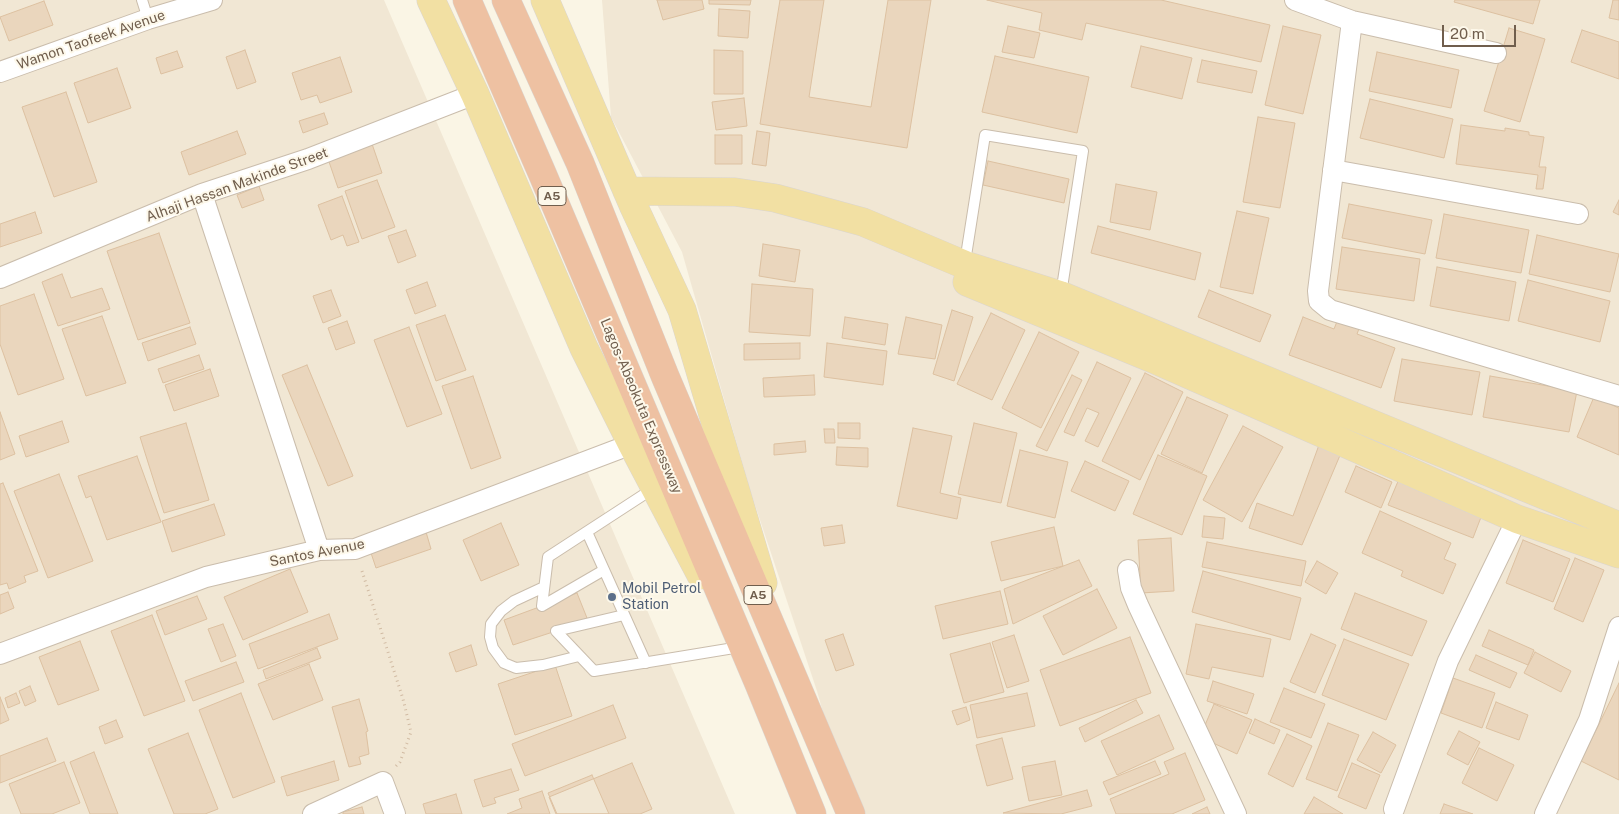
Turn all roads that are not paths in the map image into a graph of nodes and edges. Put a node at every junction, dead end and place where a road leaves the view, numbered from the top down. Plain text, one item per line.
1 (142, 0) edge
2 (212, 0) edge
3 (431, 0) edge
4 (467, 0) edge
5 (506, 0) edge
6 (545, 0) edge
7 (1295, 0) edge
8 (148, 19) junction
9 (1352, 21) junction
10 (1496, 53) dead end
11 (0, 72) edge
12 (475, 94) junction
13 (1333, 170) junction
14 (202, 194) junction
15 (631, 199) junction
16 (1578, 214) dead end
17 (965, 265) junction
18 (0, 278) edge
19 (1060, 295) junction
20 (1619, 396) edge
21 (632, 444) junction
22 (655, 487) junction
23 (1517, 519) junction
24 (1619, 526) edge
25 (587, 532) junction
26 (319, 550) junction
27 (1619, 554) edge
28 (604, 570) junction
29 (1128, 570) dead end
30 (544, 587) junction
31 (624, 615) junction
32 (1619, 627) edge
33 (740, 647) junction
34 (0, 654) edge
35 (579, 656) junction
36 (646, 663) junction
37 (789, 669) junction
38 (760, 684) junction
39 (1394, 809) dead end
40 (1552, 812) edge
41 (313, 814) edge
42 (395, 814) edge
43 (812, 814) edge
44 (851, 814) edge
45 (1236, 814) edge

1 - 8 lane
2 - 8 street, Wamon Taofeek Avenue
3 - 12 main road
4 - 38 highway, Lagos-Abeokuta Expressway / A5
5 - 37 highway, A5
6 - 15 main road
7 - 9 street
8 - 11 street, Wamon Taofeek Avenue
9 - 10 street
9 - 13 street
12 - 14 street, Alhaji Hassan Makinde Street
12 - 21 main road
13 - 16 street
13 - 20 street
14 - 18 street, Alhaji Hassan Makinde Street
14 - 26 street
15 - 17 main road
15 - 23 main road
15 - 37 main road
17 - 19 main road
17 - 19 lane
19 - 24 main road
21 - 22 main road
21 - 26 street, Santos Avenue
22 - 25 lane
22 - 33 main road
23 - 27 main road
23 - 39 street
25 - 28 lane
25 - 30 lane
26 - 34 street, Santos Avenue
28 - 30 lane
28 - 31 lane
29 - 45 street
30 - 35 lane
31 - 35 lane
31 - 36 lane
32 - 40 street
33 - 36 lane
33 - 38 main road
35 - 36 lane
37 - 44 highway, A5
38 - 43 highway, Lagos-Abeokuta Expressway / A5
41 - 42 street

